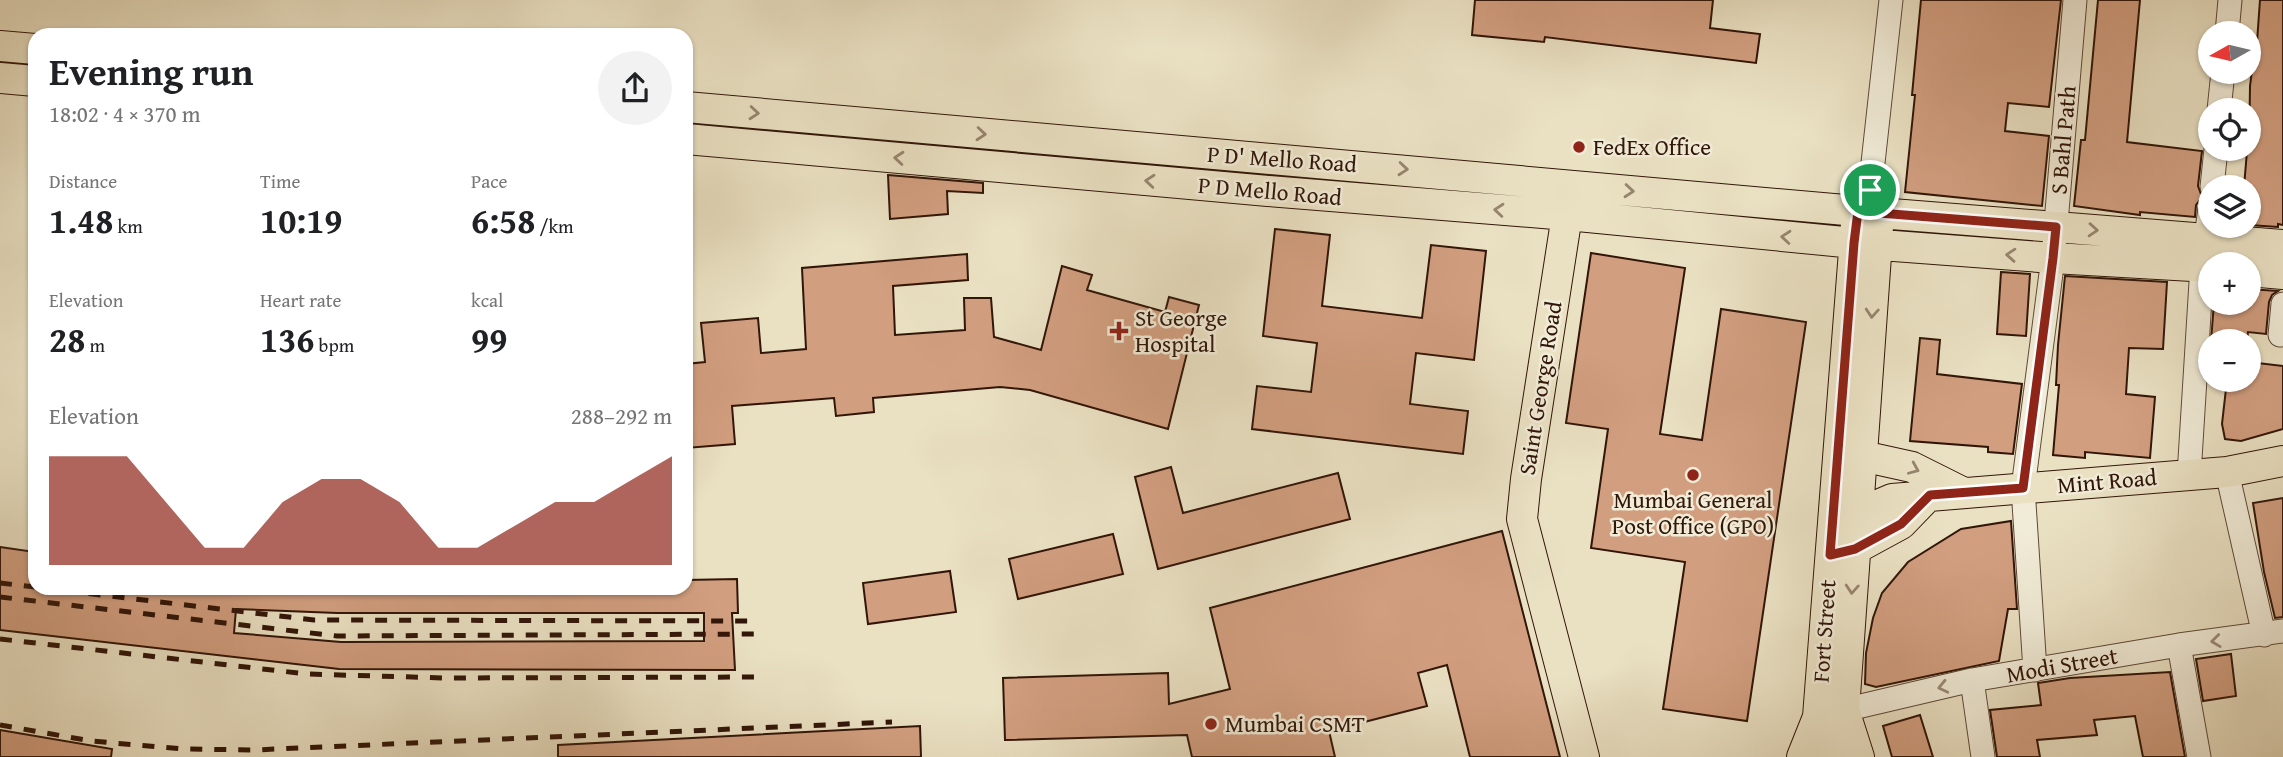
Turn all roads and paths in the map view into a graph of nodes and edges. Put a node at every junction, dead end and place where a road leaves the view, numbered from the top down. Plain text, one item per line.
1 (1891, 0) edge
2 (2075, 0) edge
3 (2230, 0) edge
4 (2228, 21) edge
5 (0, 46) edge
6 (28, 48) edge
7 (0, 78) edge
8 (28, 80) edge
9 (693, 108) edge
10 (693, 140) edge
11 (1869, 205) junction
12 (1567, 215) junction
13 (2056, 227) junction
14 (1865, 244) junction
15 (2283, 245) edge
16 (2239, 252) edge
17 (2198, 255) edge
18 (2198, 257) edge
19 (2053, 258) junction
20 (2261, 272) edge
21 (2283, 274) edge
22 (2283, 304) edge
23 (2202, 315) edge
24 (2280, 335) dead end
25 (1863, 456) junction
26 (2283, 461) edge
27 (2227, 472) junction
28 (2189, 475) junction
29 (2023, 488) junction
30 (1962, 492) junction
31 (1930, 495) junction
32 (1844, 520) junction
33 (1843, 552) junction
34 (2274, 633) edge
35 (2179, 645) junction
36 (2035, 670) junction
37 (1972, 680) junction
38 (1831, 713) junction
39 (1584, 757) edge
40 (1802, 757) edge
41 (1831, 757) edge
42 (1858, 757) edge
43 (1983, 757) edge
44 (2199, 757) edge

1 - 11 street
2 - 13 street, S Bahl Path
3 - 4 street
5 - 6 main road
7 - 8 main road
9 -> 11 main road, P D' Mello Road
12 -> 10 main road, P D Mello Road
11 - 13 main road, P D' Mello Road
11 - 14 main road, Fort Street
14 -> 12 main road, P D Mello Road
12 - 39 main road, Saint George Road
13 -> 17 main road, P D' Mello Road
13 - 19 street, S Bahl Path
19 -> 14 main road, P D Mello Road
14 -> 25 main road, Fort Street
14 - 32 main road, Fort Street
15 - 16 main road
18 - 19 main road, P D Mello Road
19 - 29 street, S Bahl Path
20 - 21 main road
22 - 24 street
23 - 28 street
25 -> 30 main road
25 - 32 main road, Fort Street
26 - 27 main road, Mint Road
27 - 28 main road, Mint Road
27 - 34 street
28 - 29 main road, Mint Road
29 - 30 main road, Mint Road
29 - 36 street, S Bahl Path
30 - 31 main road, Mint Road
31 - 32 main road, Mint Road
31 - 33 main road
32 - 33 main road, Fort Street
33 - 38 main road, Fort Street
34 -> 35 street, Modi Street
35 - 36 street, Modi Street
35 - 44 street
36 - 37 street, Modi Street
37 -> 38 street, Modi Street
37 - 43 street
38 - 40 main road
38 - 41 main road, Fort Street
38 - 42 main road, Fort Street

